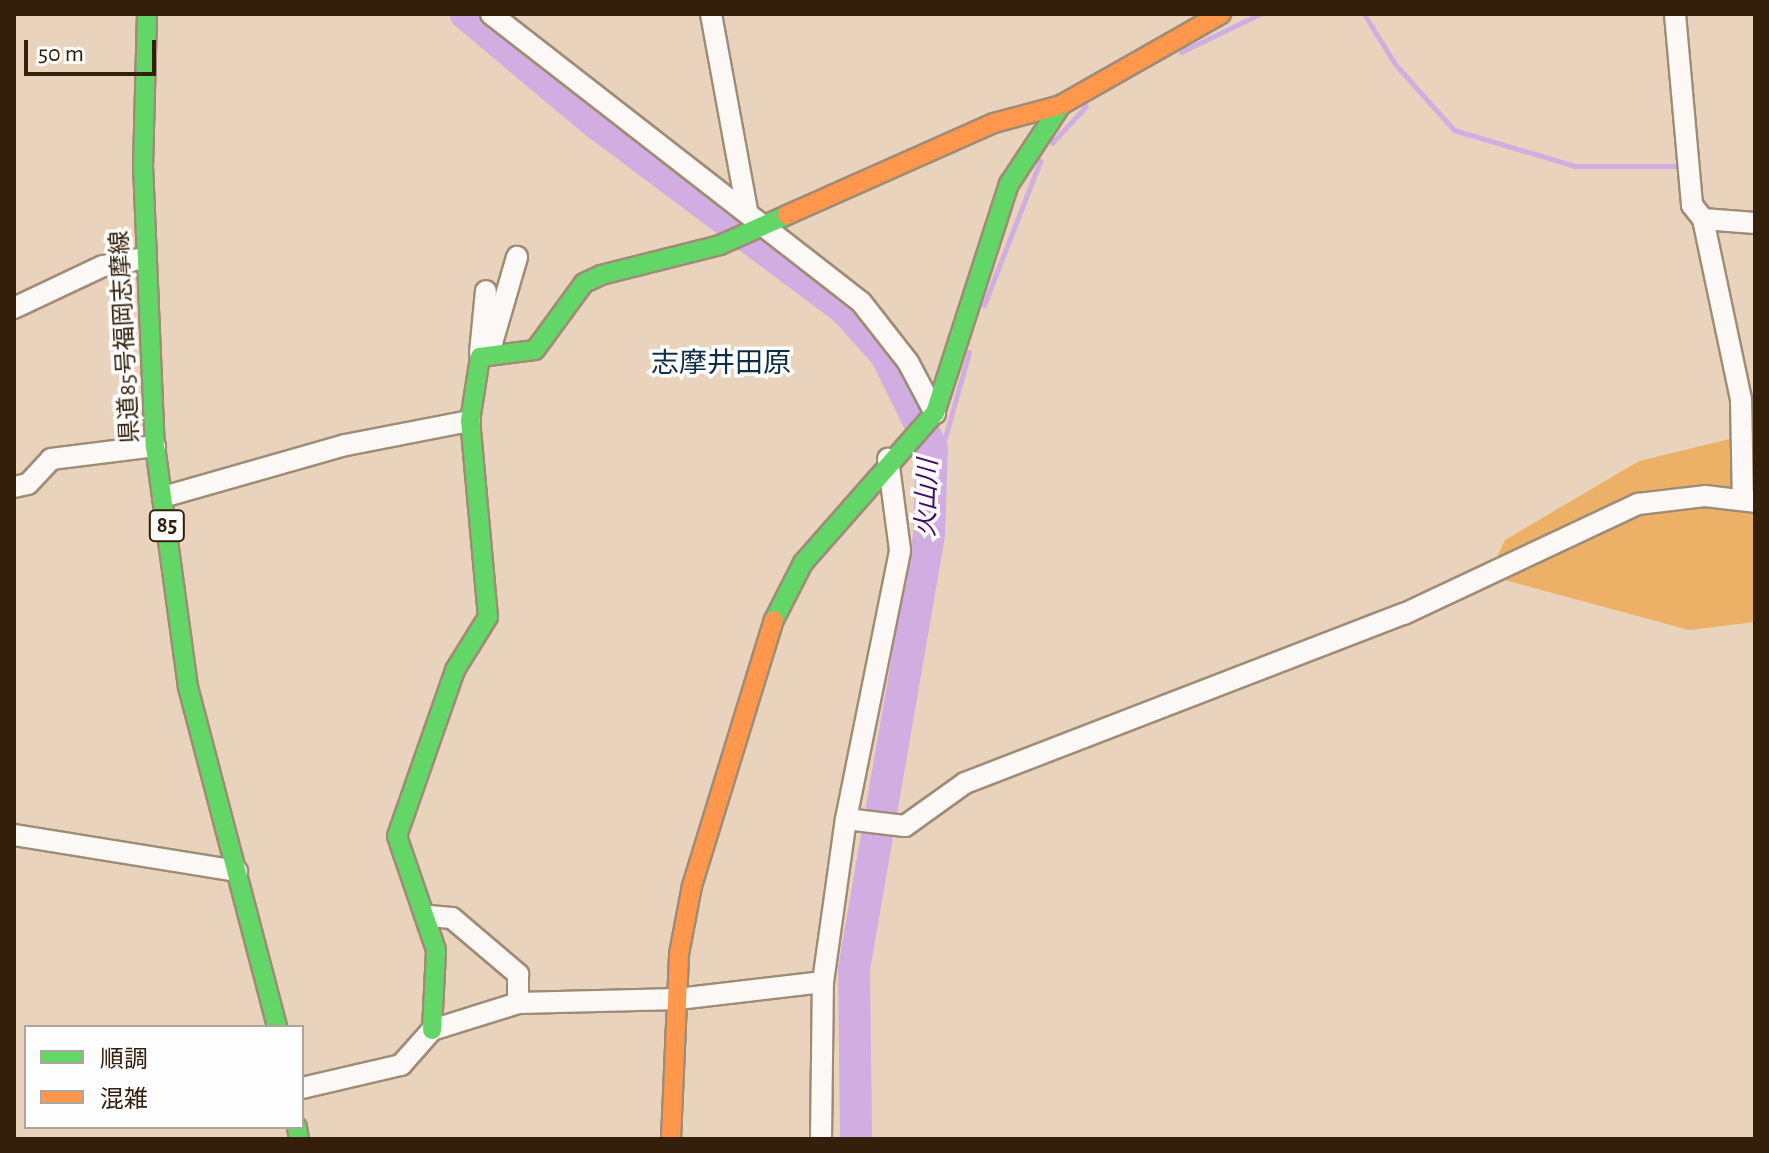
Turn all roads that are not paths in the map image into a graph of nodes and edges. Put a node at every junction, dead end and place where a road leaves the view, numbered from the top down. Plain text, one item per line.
1 (147, 14) edge
2 (491, 14) edge
3 (711, 14) edge
4 (1221, 14) edge
5 (1675, 14) edge
6 (1061, 105) junction
7 (747, 211) junction
8 (1703, 219) junction
9 (1755, 223) edge
10 (768, 225) junction
11 (517, 257) dead end
12 (145, 258) junction
13 (486, 291) dead end
14 (14, 308) edge
15 (485, 354) junction
16 (935, 413) junction
17 (470, 421) junction
18 (155, 446) junction
19 (888, 459) junction
20 (14, 487) edge
21 (163, 497) junction
22 (1749, 500) edge
23 (852, 820) junction
24 (14, 835) edge
25 (237, 871) junction
26 (429, 916) junction
27 (823, 982) junction
28 (678, 999) junction
29 (518, 1003) junction
30 (276, 1025) edge
31 (432, 1030) junction
32 (304, 1088) edge
33 (671, 1139) edge
34 (821, 1139) edge

1 - 12 street, 県道85号福岡志摩線 / 85
2 - 7 street
3 - 7 street
4 - 6 street
5 - 8 street
6 - 10 street
6 - 16 street
7 - 10 street
8 - 9 street
8 - 22 street
10 - 15 street
10 - 16 street
11 - 15 street
12 - 14 street
12 - 18 street, 県道85号福岡志摩線 / 85
13 - 15 street
15 - 17 street
16 - 19 street
17 - 21 street
17 - 26 street
18 - 20 street
18 - 21 street, 県道85号福岡志摩線 / 85
19 - 23 street
19 - 28 street
21 - 25 street, 県道85号福岡志摩線 / 85
22 - 23 street
23 - 27 street
24 - 25 street
25 - 30 street, 県道85号福岡志摩線 / 85
26 - 29 street
26 - 31 street
27 - 28 street
27 - 34 street
28 - 29 street
28 - 33 street
29 - 31 street
31 - 32 street

